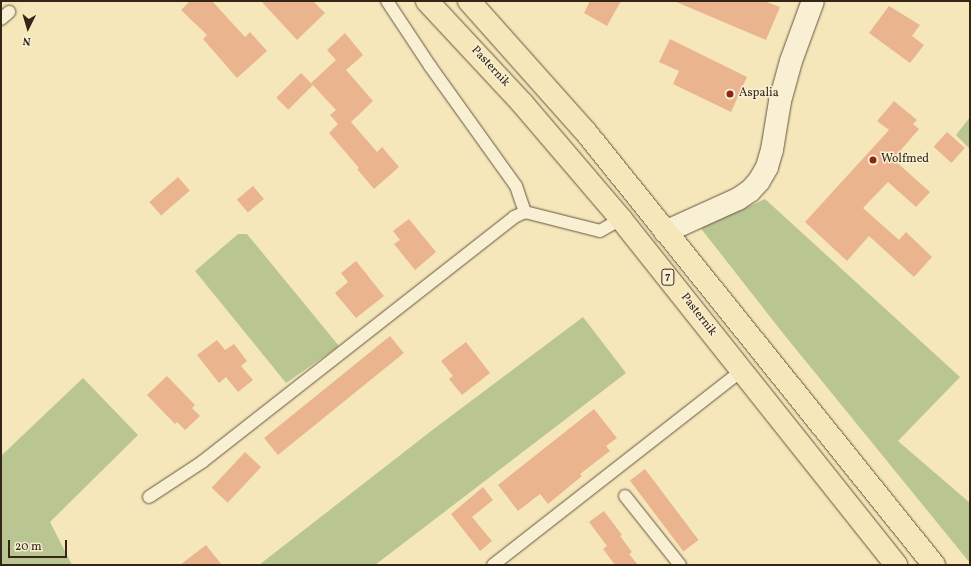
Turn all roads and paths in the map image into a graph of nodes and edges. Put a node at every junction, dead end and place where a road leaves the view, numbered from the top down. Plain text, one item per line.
1 (387, 1) edge
2 (428, 1) edge
3 (469, 1) edge
4 (814, 1) edge
5 (525, 212) junction
6 (621, 219) junction
7 (665, 232) junction
8 (743, 370) junction
9 (625, 496) dead end
10 (149, 497) dead end
11 (493, 565) edge
12 (680, 565) edge
13 (896, 565) edge
14 (934, 565) edge

1 - 5 lane
2 - 6 main road, Pasternik / 7
3 - 7 main road, 7
4 - 7 street
5 - 6 lane
5 - 10 lane
6 - 8 main road, Pasternik / 7
7 - 14 main road, 7
8 - 11 lane
8 - 13 main road, Pasternik / 7
9 - 12 lane

